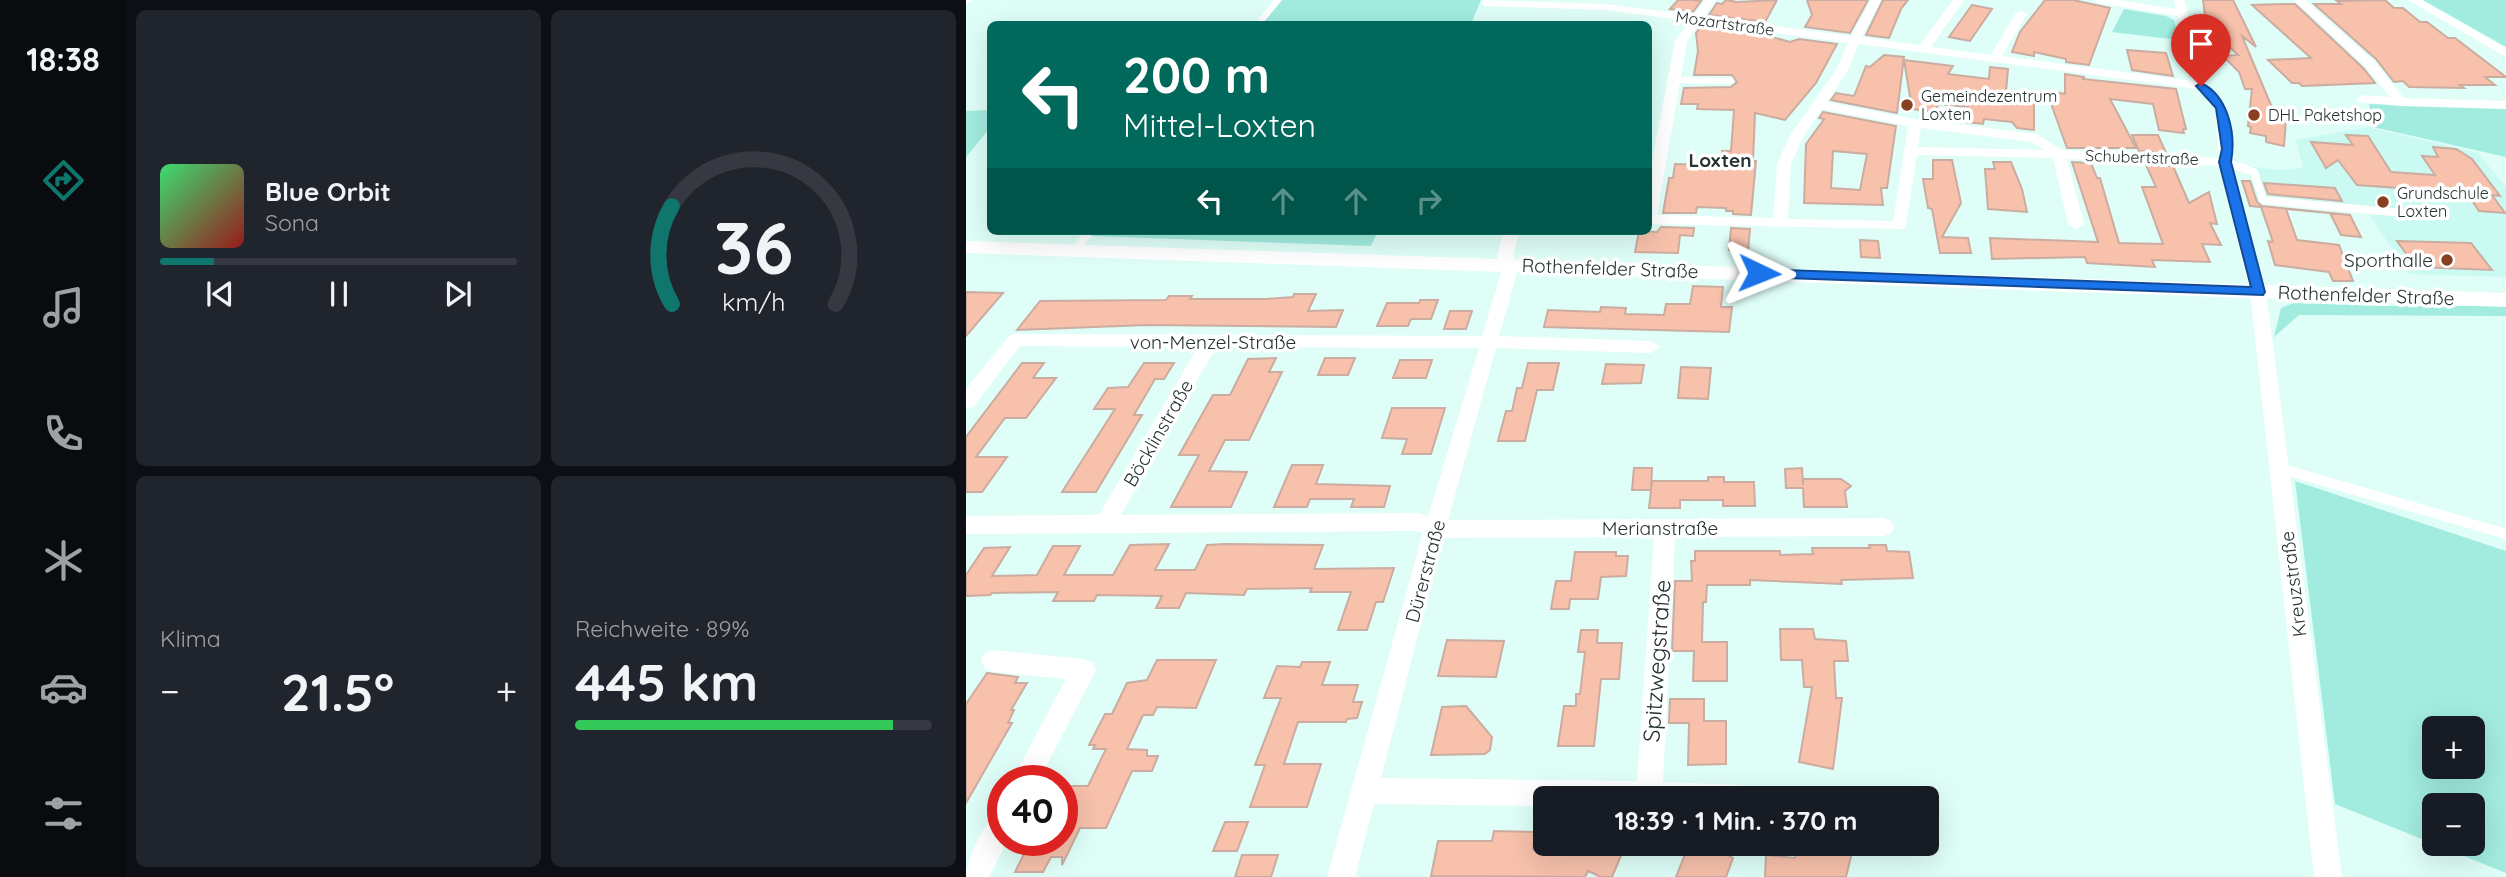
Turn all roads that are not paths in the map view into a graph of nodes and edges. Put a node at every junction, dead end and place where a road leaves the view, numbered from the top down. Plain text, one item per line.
1 (1278, 0) edge
2 (1711, 0) edge
3 (1876, 0) edge
4 (1959, 0) edge
5 (2098, 0) edge
6 (2179, 0) edge
7 (2299, 0) edge
8 (2413, 0) edge
9 (1485, 3) dead end
10 (1577, 7) edge
11 (2180, 13) junction
12 (2021, 14) dead end
13 (1695, 19) junction
14 (1260, 21) edge
15 (1854, 41) junction
16 (1923, 50) junction
17 (2506, 53) edge
18 (1994, 60) junction
19 (1673, 80) junction
20 (1731, 81) dead end
21 (2201, 86) junction
22 (2363, 99) dead end
23 (2400, 102) junction
24 (1818, 104) junction
25 (2506, 105) edge
26 (1915, 123) junction
27 (1911, 151) junction
28 (2059, 154) junction
29 (2225, 162) junction
30 (1652, 202) edge
31 (2413, 214) dead end
32 (1652, 219) edge
33 (1780, 223) junction
34 (2076, 224) dead end
35 (1087, 235) edge
36 (1511, 235) edge
37 (966, 247) edge
38 (1075, 250) junction
39 (1510, 265) junction
40 (2259, 292) junction
41 (2506, 300) edge
42 (1210, 342) junction
43 (1490, 342) junction
44 (1651, 347) dead end
45 (966, 402) edge
46 (2278, 468) junction
47 (1106, 523) junction
48 (966, 525) edge
49 (1884, 527) dead end
50 (1436, 528) junction
51 (1665, 528) junction
52 (2506, 534) edge
53 (993, 661) dead end
54 (1033, 765) edge
55 (1649, 786) edge
56 (1366, 791) junction
57 (1533, 793) edge
58 (987, 853) edge
59 (974, 877) edge
60 (1341, 877) edge
61 (2328, 877) edge

1 - 14 lane
2 - 13 street
3 - 15 street
4 - 16 street
5 - 11 street
6 - 11 street
7 - 23 street
8 - 17 street
9 - 10 street, Mozartstraße
10 - 13 street, Mozartstraße
11 - 21 street
12 - 18 street
13 - 15 street, Mozartstraße
13 - 19 street
15 - 16 street, Mozartstraße
15 - 24 street
16 - 18 street, Mozartstraße
18 - 21 street, Mozartstraße
19 - 20 lane
19 - 30 street
21 - 29 street, Kreuzstraße
22 - 23 street
23 - 25 street
24 - 26 street, Schubertstraße
24 - 33 street
26 - 27 street
26 - 28 street, Schubertstraße
27 - 28 street, Schubertstraße
27 - 33 street
28 - 29 street, Schubertstraße
28 - 34 street
29 - 31 lane
29 - 40 street, Kreuzstraße
32 - 33 street
35 - 38 lane
36 - 39 street, Dürerstraße
37 - 38 street, Rothenfelder Straße
38 - 39 street, Rothenfelder Straße
39 - 40 street, Rothenfelder Straße
39 - 43 street, Dürerstraße
40 - 41 street, Rothenfelder Straße
40 - 46 street, Kreuzstraße
42 - 43 street, von-Menzel-Straße
42 - 45 street, von-Menzel-Straße
42 - 47 street, Böcklinstraße
43 - 44 street, von-Menzel-Straße
43 - 50 street, Dürerstraße
46 - 52 lane
46 - 61 street, Kreuzstraße
47 - 48 street
47 - 50 street
49 - 51 street, Merianstraße
50 - 51 street, Merianstraße
50 - 56 street, Dürerstraße
51 - 55 street, Spitzwegstraße
53 - 54 street
56 - 57 street
56 - 60 street, Dürerstraße
58 - 59 street

